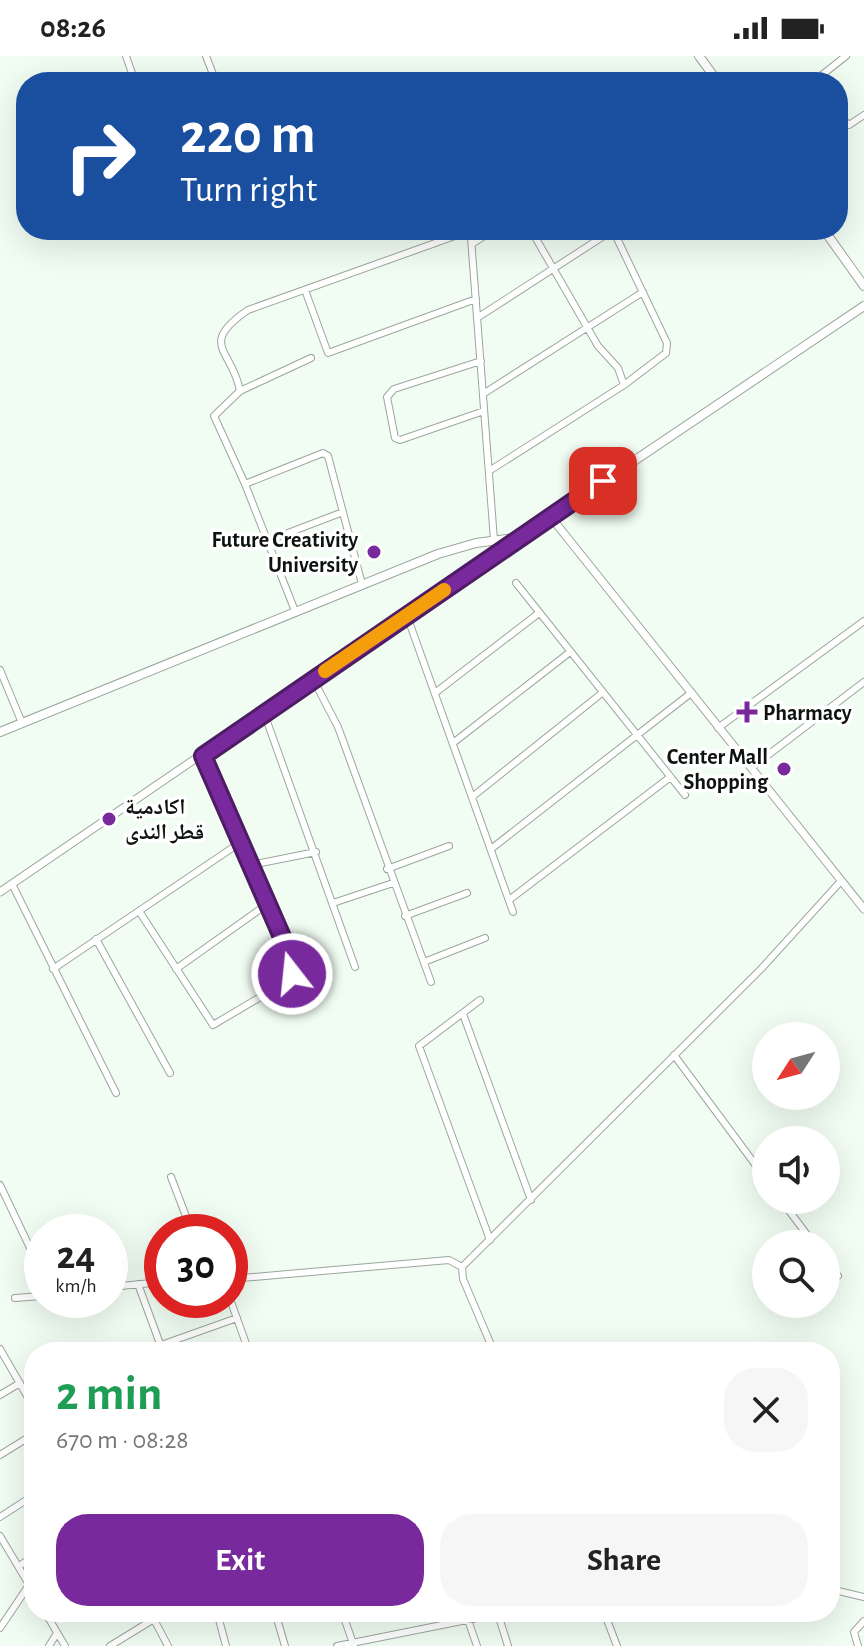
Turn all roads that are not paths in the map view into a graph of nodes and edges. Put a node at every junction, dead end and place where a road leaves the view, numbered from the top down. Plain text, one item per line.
1 (846, 56) edge
2 (826, 72) edge
3 (440, 240) edge
4 (471, 240) edge
5 (478, 240) edge
6 (537, 240) edge
7 (598, 240) edge
8 (618, 240) edge
9 (831, 240) edge
10 (472, 244) junction
11 (553, 269) junction
12 (864, 286) edge
13 (305, 290) junction
14 (643, 292) junction
15 (476, 299) junction
16 (864, 306) edge
17 (477, 318) junction
18 (587, 328) junction
19 (311, 358) dead end
20 (481, 361) junction
21 (624, 385) junction
22 (240, 391) junction
23 (483, 394) junction
24 (484, 411) junction
25 (489, 471) junction
26 (245, 484) junction
27 (343, 512) junction
28 (550, 516) junction
29 (521, 537) junction
30 (494, 540) junction
31 (267, 541) junction
32 (516, 583) dead end
33 (362, 584) junction
34 (295, 611) junction
35 (539, 613) junction
36 (407, 616) junction
37 (864, 621) edge
38 (570, 652) junction
39 (0, 670) edge
40 (313, 679) junction
41 (864, 682) edge
42 (435, 693) junction
43 (602, 693) junction
44 (691, 693) junction
45 (264, 713) junction
46 (22, 723) junction
47 (718, 728) junction
48 (0, 732) edge
49 (636, 735) junction
50 (453, 743) junction
51 (203, 756) junction
52 (751, 768) junction
53 (669, 778) junction
54 (685, 795) dead end
55 (472, 797) junction
56 (241, 842) junction
57 (449, 846) dead end
58 (491, 849) junction
59 (316, 852) junction
60 (251, 865) junction
61 (387, 869) junction
62 (841, 881) junction
63 (393, 883) junction
64 (12, 884) junction
65 (0, 892) edge
66 (467, 893) dead end
67 (509, 900) junction
68 (333, 903) junction
69 (266, 905) junction
70 (864, 909) edge
71 (139, 911) junction
72 (513, 912) dead end
73 (405, 916) junction
74 (485, 938) dead end
75 (96, 939) junction
76 (424, 962) junction
77 (355, 967) dead end
78 (53, 969) junction
79 (176, 969) junction
80 (431, 982) dead end
81 (480, 1000) dead end
82 (463, 1014) junction
83 (674, 1055) junction
84 (170, 1073) dead end
85 (116, 1093) dead end
86 (752, 1160) edge
87 (171, 1177) dead end
88 (0, 1185) edge
89 (531, 1200) junction
90 (185, 1214) edge
91 (24, 1235) edge
92 (490, 1240) junction
93 (462, 1267) junction
94 (248, 1277) edge
95 (138, 1284) junction
96 (144, 1284) edge
97 (128, 1285) edge
98 (24, 1297) edge
99 (15, 1298) dead end
100 (237, 1318) joint
101 (159, 1342) edge
102 (179, 1342) edge
103 (245, 1342) edge
104 (490, 1342) edge
105 (0, 1349) edge
106 (20, 1383) junction
107 (24, 1390) edge
108 (0, 1395) edge
109 (24, 1440) edge
110 (0, 1455) edge
111 (24, 1501) edge
112 (0, 1517) edge
113 (0, 1536) edge
114 (24, 1563) edge
115 (19, 1566) junction
116 (24, 1576) edge
117 (840, 1591) edge
118 (24, 1592) edge
119 (864, 1597) edge
120 (864, 1621) edge
121 (50, 1622) edge
122 (143, 1622) edge
123 (156, 1622) edge
124 (220, 1622) edge
125 (278, 1622) edge
126 (346, 1622) edge
127 (458, 1622) edge
128 (469, 1622) edge
129 (500, 1622) edge
130 (608, 1622) edge
131 (0, 1628) edge
132 (57, 1633) junction
133 (354, 1644) edge
134 (49, 1646) edge
135 (65, 1646) edge
136 (110, 1646) edge
137 (168, 1646) edge
138 (226, 1646) edge
139 (285, 1646) edge
140 (337, 1646) edge
141 (477, 1646) edge
142 (508, 1646) edge
143 (617, 1646) edge
144 (858, 1646) edge

1 - 2 street
3 - 13 street
4 - 10 street
5 - 10 street
6 - 11 street
7 - 11 street
8 - 14 street
9 - 12 main road
10 - 15 street
11 - 17 street
11 - 18 street
13 - 15 street
13 - 22 street
14 - 18 street
14 - 21 street
15 - 17 street
16 - 28 main road
17 - 20 street
18 - 21 street
18 - 23 street
19 - 22 street
20 - 23 street
20 - 24 street
21 - 25 street
22 - 26 street
23 - 24 street
24 - 25 street
25 - 30 street
26 - 27 street
26 - 31 street
27 - 31 street
27 - 33 street
28 - 29 main road
28 - 44 street
29 - 30 main road
29 - 36 street
30 - 33 main road
31 - 34 street
32 - 35 street
33 - 34 main road
34 - 46 main road
35 - 38 street
35 - 42 street
36 - 40 street
36 - 42 street
37 - 47 street
38 - 43 street
38 - 50 street
39 - 46 street
40 - 45 street
40 - 61 street
41 - 52 street
42 - 50 street
43 - 49 street
43 - 55 street
44 - 47 street
44 - 49 street
45 - 51 street
45 - 59 street
46 - 48 main road
47 - 52 street
49 - 53 street
49 - 58 street
50 - 55 street
51 - 56 street
51 - 64 street
52 - 62 street
53 - 54 street
53 - 67 street
55 - 58 street
56 - 60 street
56 - 71 street
57 - 61 street
58 - 67 street
59 - 60 street
59 - 68 street
60 - 69 street
61 - 63 street
62 - 70 street
62 - 83 street
63 - 68 street
63 - 73 street
64 - 65 street
64 - 78 street
66 - 73 street
67 - 72 street
68 - 77 street
69 - 79 street
69 - 79 street
71 - 75 street
71 - 79 street
73 - 76 street
74 - 76 street
75 - 78 street
75 - 84 street
76 - 80 street
78 - 85 street
81 - 82 street
82 - 89 street
82 - 92 street
83 - 86 street
83 - 89 street
87 - 90 street
88 - 91 street
89 - 92 street
92 - 93 street
93 - 94 street
93 - 104 street
95 - 96 street
95 - 97 street
95 - 101 street
98 - 99 street
100 - 102 street
100 - 103 street
105 - 106 street
106 - 107 street
106 - 108 street
109 - 110 street
111 - 112 street
113 - 115 street
114 - 115 street
115 - 116 street
117 - 119 street
118 - 131 street
120 - 144 street
121 - 132 street
122 - 136 street
123 - 137 street
124 - 138 street
125 - 139 street
126 - 133 street
127 - 133 street
128 - 141 street
129 - 142 street
130 - 143 street
132 - 134 street
132 - 135 street
133 - 140 street

